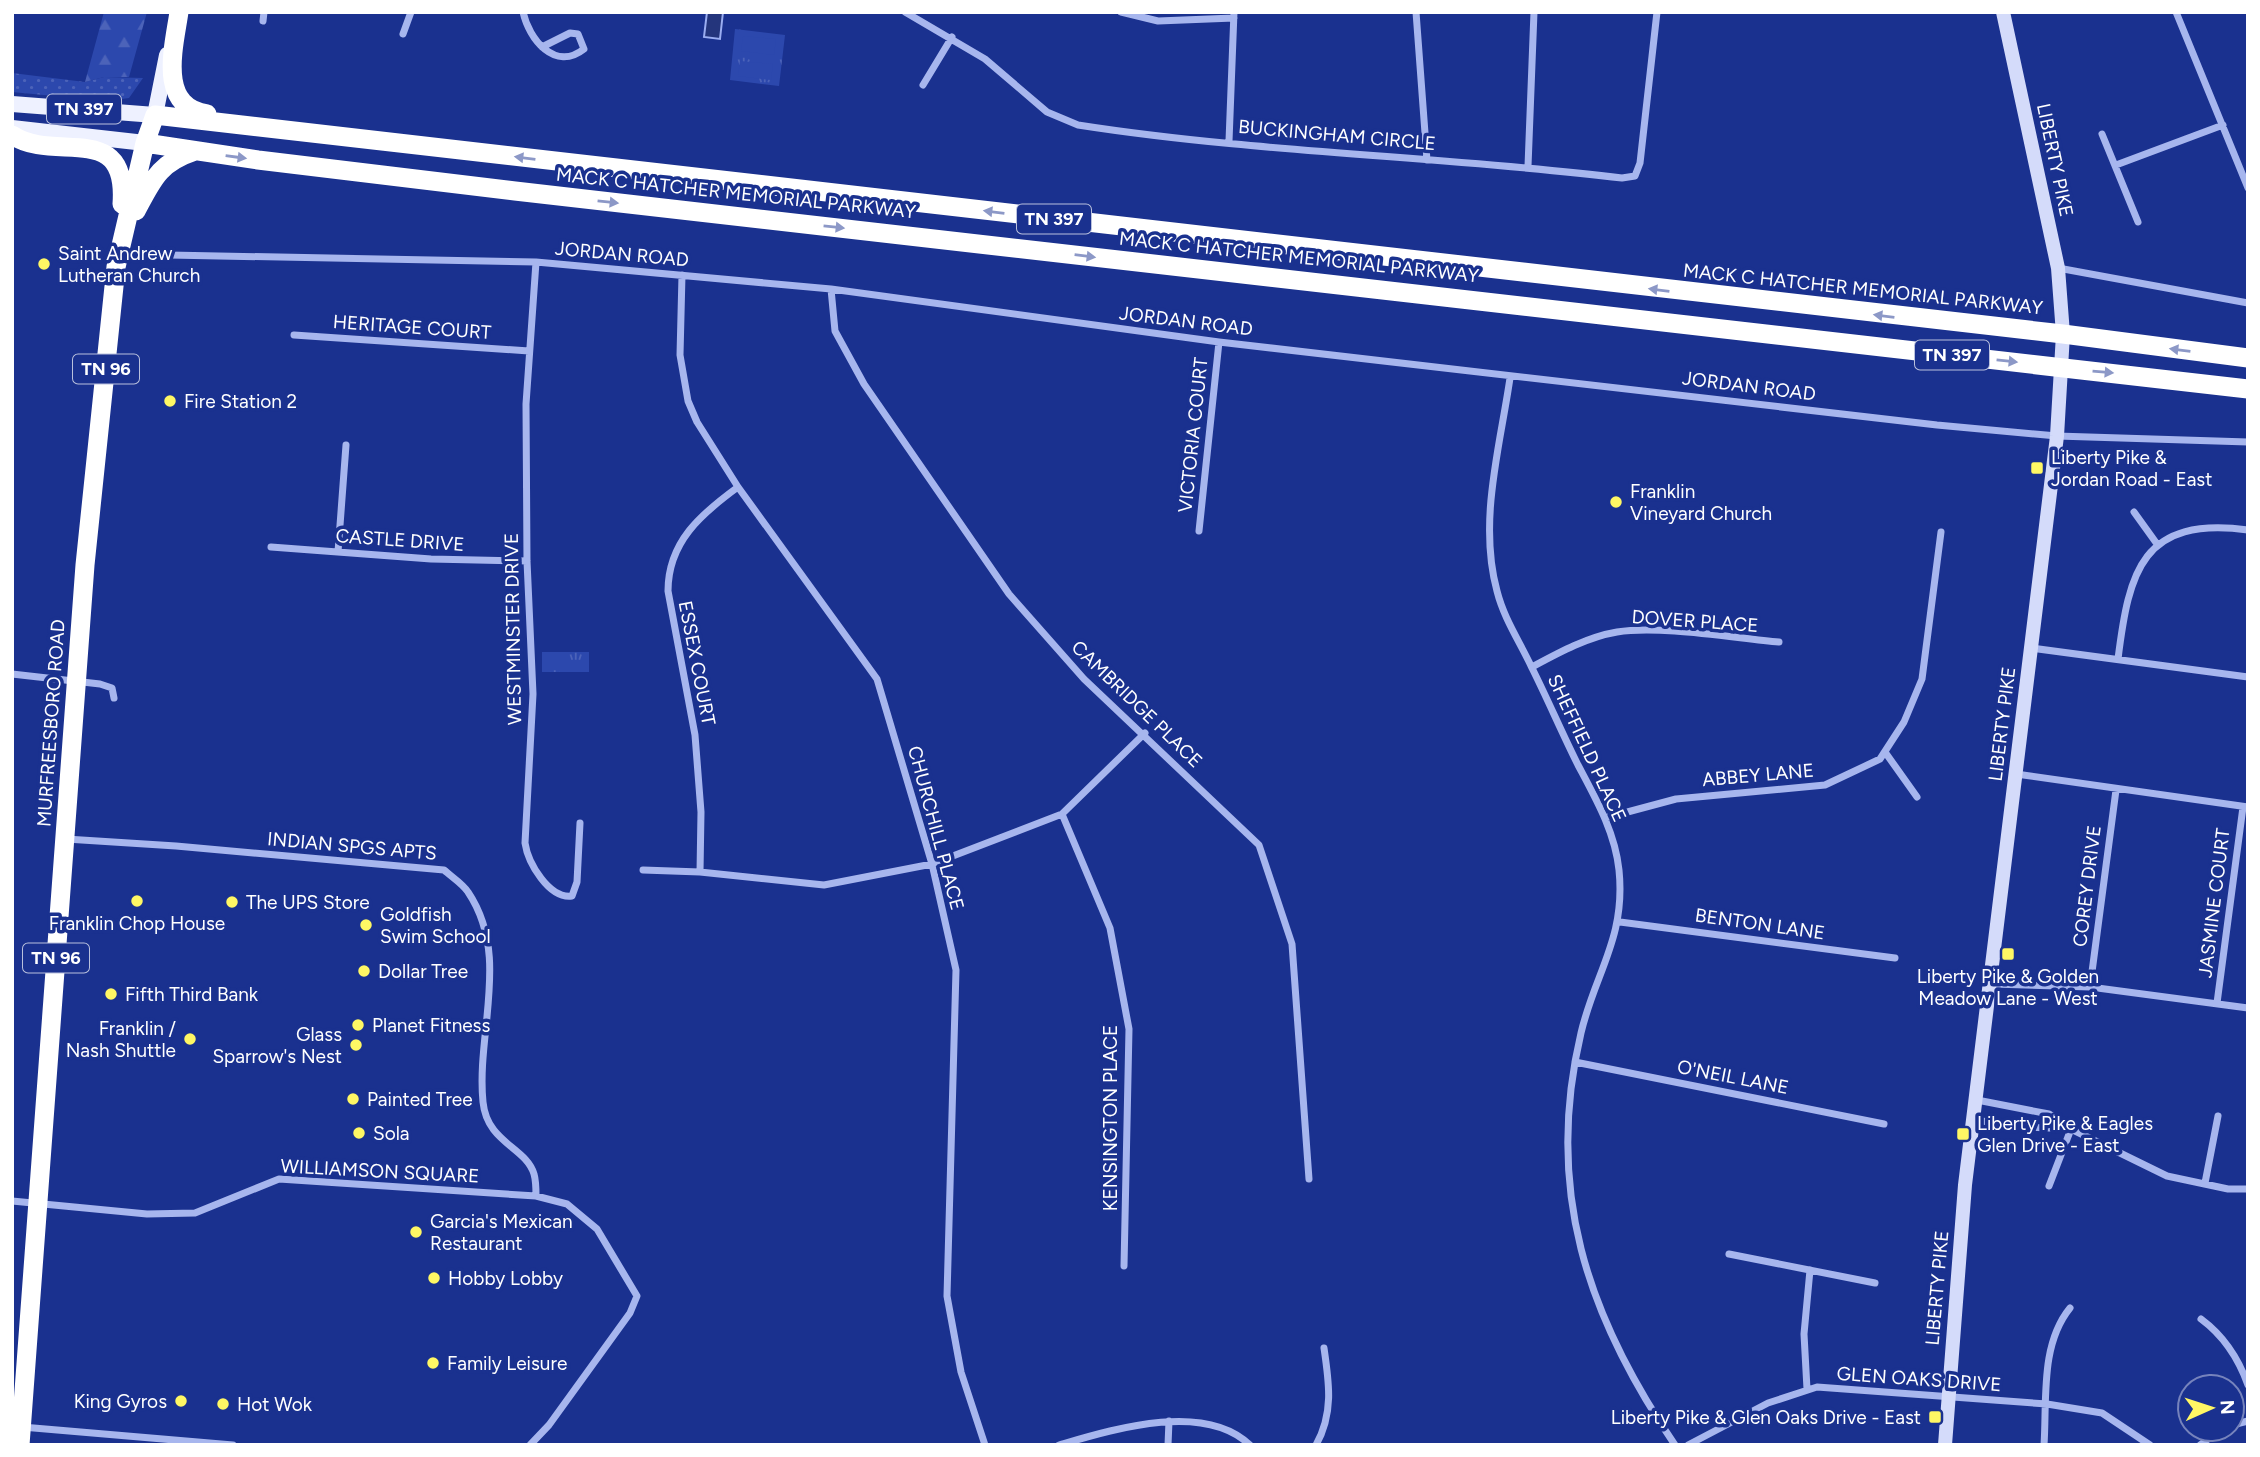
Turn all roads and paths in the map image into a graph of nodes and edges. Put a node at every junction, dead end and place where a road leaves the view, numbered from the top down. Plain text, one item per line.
1 (178, 12) edge
2 (264, 12) edge
3 (411, 12) edge
4 (523, 12) edge
5 (905, 12) edge
6 (1121, 12) edge
7 (1416, 12) edge
8 (1534, 12) edge
9 (1657, 12) edge
10 (2003, 12) edge
11 (2176, 12) edge
12 (1234, 15) edge
13 (263, 21) dead end
14 (403, 33) dead end
15 (952, 37) junction
16 (542, 47) junction
17 (923, 85) dead end
18 (12, 104) edge
19 (155, 115) junction
20 (2223, 125) junction
21 (12, 128) edge
22 (2102, 134) dead end
23 (12, 135) edge
24 (324, 135) junction
25 (1229, 141) junction
26 (145, 143) junction
27 (196, 151) junction
28 (1427, 160) junction
29 (1528, 166) junction
30 (2116, 166) junction
31 (2248, 188) edge
32 (2138, 222) dead end
33 (120, 246) junction
34 (536, 262) junction
35 (2058, 268) junction
36 (682, 275) junction
37 (831, 289) junction
38 (2248, 303) edge
39 (2063, 334) junction
40 (294, 335) dead end
41 (1219, 342) junction
42 (529, 351) junction
43 (2248, 358) edge
44 (2062, 367) junction
45 (1510, 378) junction
46 (2248, 389) edge
47 (2057, 436) junction
48 (2248, 442) edge
49 (346, 445) dead end
50 (738, 486) junction
51 (2134, 512) dead end
52 (2248, 530) edge
53 (1199, 531) dead end
54 (1941, 532) dead end
55 (2157, 544) junction
56 (271, 547) dead end
57 (338, 552) junction
58 (527, 561) junction
59 (1779, 642) dead end
60 (2030, 648) junction
61 (2119, 659) junction
62 (1532, 667) junction
63 (12, 674) edge
64 (2248, 677) edge
65 (77, 680) junction
66 (114, 698) dead end
67 (1145, 733) junction
68 (1885, 752) junction
69 (2016, 774) junction
70 (2116, 790) junction
71 (1917, 797) dead end
72 (2245, 807) edge
73 (1062, 814) junction
74 (1605, 818) junction
75 (580, 822) dead end
76 (65, 839) junction
77 (932, 864) junction
78 (643, 870) dead end
79 (700, 872) junction
80 (1620, 922) junction
81 (1895, 958) dead end
82 (1992, 984) junction
83 (2090, 987) junction
84 (2217, 1003) junction
85 (2248, 1008) edge
86 (1575, 1062) junction
87 (1976, 1100) junction
88 (2218, 1115) dead end
89 (1974, 1120) junction
90 (1884, 1124) dead end
91 (2071, 1129) junction
92 (1309, 1179) dead end
93 (2205, 1183) junction
94 (2049, 1186) dead end
95 (2248, 1189) edge
96 (536, 1196) junction
97 (12, 1200) edge
98 (38, 1203) junction
99 (1728, 1254) dead end
100 (1124, 1265) dead end
101 (1810, 1270) junction
102 (1875, 1283) dead end
103 (2070, 1308) dead end
104 (2200, 1319) dead end
105 (1324, 1348) dead end
106 (2248, 1385) edge
107 (1807, 1389) junction
108 (1948, 1396) junction
109 (2047, 1404) junction
110 (1169, 1421) junction
111 (21, 1436) edge
112 (233, 1445) edge
113 (530, 1445) edge
114 (985, 1445) edge
115 (1059, 1445) edge
116 (1168, 1445) edge
117 (1250, 1445) edge
118 (1316, 1445) edge
119 (1675, 1445) edge
120 (1688, 1445) edge
121 (1945, 1445) edge
122 (2044, 1445) edge
123 (2150, 1445) edge

1 - 19 main road, MURFREESBORO ROAD / TN 96
1 - 24 highway
2 - 13 street
3 - 14 street
4 - 16 street
5 - 15 street, BUCKINGHAM CIRCLE
6 - 12 street
7 - 28 street
8 - 29 street
9 - 29 street, BUCKINGHAM CIRCLE
10 - 35 street, LIBERTY PIKE
11 - 20 street
12 - 25 street
15 - 17 street
15 - 25 street, BUCKINGHAM CIRCLE
16 - 16 street
18 - 19 main road, MACK C HATCHER MEMORIAL PARKWAY / TN 397
19 - 24 highway, MACK C HATCHER MEMORIAL PARKWAY / TN 397
19 - 26 highway, MURFREESBORO ROAD / TN 96
20 - 30 street
20 - 31 street
21 - 26 main road, MACK C HATCHER MEMORIAL PARKWAY / TN 397
22 - 30 street
23 - 33 highway
39 -> 24 highway, MACK C HATCHER MEMORIAL PARKWAY / TN 397
25 - 28 street, BUCKINGHAM CIRCLE
26 - 27 highway, MACK C HATCHER MEMORIAL PARKWAY / TN 397
26 - 33 highway, MURFREESBORO ROAD / TN 96
27 - 33 highway
27 -> 44 highway, MACK C HATCHER MEMORIAL PARKWAY / TN 397
28 - 29 street, BUCKINGHAM CIRCLE
30 - 32 street
33 - 34 street, JORDAN ROAD
33 - 65 highway, MURFREESBORO ROAD / TN 96
34 - 36 street, JORDAN ROAD
34 - 42 street, WESTMINSTER DRIVE
35 - 38 street
35 - 39 street, LIBERTY PIKE
36 - 37 street, JORDAN ROAD
36 - 50 street, CHURCHILL PLACE
37 - 41 street, JORDAN ROAD
37 - 67 street, CAMBRIDGE PLACE
43 -> 39 highway, MACK C HATCHER MEMORIAL PARKWAY / TN 397
39 - 44 street, LIBERTY PIKE
40 - 42 street, HERITAGE COURT
41 - 45 street, JORDAN ROAD
41 - 53 street, VICTORIA COURT
42 - 58 street, WESTMINSTER DRIVE
44 -> 46 highway, MACK C HATCHER MEMORIAL PARKWAY / TN 397
44 - 47 street, LIBERTY PIKE
45 - 47 street, JORDAN ROAD
45 - 62 street, SHEFFIELD PLACE
47 - 48 street, JORDAN ROAD
47 - 60 street, LIBERTY PIKE
49 - 57 street
50 - 77 street, CHURCHILL PLACE
50 - 79 street, ESSEX COURT
51 - 55 street
52 - 55 street
54 - 68 street, ABBEY LANE
55 - 61 street
56 - 57 street, CASTLE DRIVE
57 - 58 street, CASTLE DRIVE
58 - 75 street, WESTMINSTER DRIVE
59 - 62 street, DOVER PLACE
60 - 61 street
60 - 69 street, LIBERTY PIKE
61 - 64 street
62 - 74 street, SHEFFIELD PLACE
63 - 65 street
65 - 66 street
65 - 76 highway, MURFREESBORO ROAD / TN 96
67 - 73 street
67 - 92 street, CAMBRIDGE PLACE
68 - 71 street
68 - 74 street, ABBEY LANE
69 - 70 street
69 - 82 street, LIBERTY PIKE
70 - 72 street
70 - 83 street, COREY DRIVE
72 - 84 street, JASMINE COURT
73 - 77 street
73 - 100 street, KENSINGTON PLACE
74 - 80 street, SHEFFIELD PLACE
76 - 96 street, INDIAN SPGS APTS
76 - 98 highway, MURFREESBORO ROAD / TN 96
77 - 79 street
77 - 114 street, CHURCHILL PLACE
78 - 79 street
80 - 81 street, BENTON LANE
80 - 86 street, SHEFFIELD PLACE
82 - 83 street
82 - 87 street, LIBERTY PIKE
83 - 84 street
84 - 85 street
86 - 90 street, O'NEIL LANE
86 - 119 street, SHEFFIELD PLACE
87 - 89 street, LIBERTY PIKE
87 - 91 street
88 - 93 street
89 - 91 street
89 - 108 street, LIBERTY PIKE
91 - 93 street
91 - 94 street
93 - 95 street
96 - 98 street, WILLIAMSON SQUARE
96 - 113 street, WILLIAMSON SQUARE
97 - 98 street, WILLIAMSON SQUARE
98 - 111 highway, MURFREESBORO ROAD / TN 96
99 - 101 street
101 - 102 street
101 - 107 street
103 - 109 street
104 - 106 street
105 - 118 street
107 - 108 street, GLEN OAKS DRIVE
107 - 120 street, GLEN OAKS DRIVE
108 - 109 street, GLEN OAKS DRIVE
108 - 121 street, LIBERTY PIKE
109 - 122 street
109 - 123 street, GLEN OAKS DRIVE
110 - 115 street
110 - 116 street
110 - 117 street
111 - 112 street

